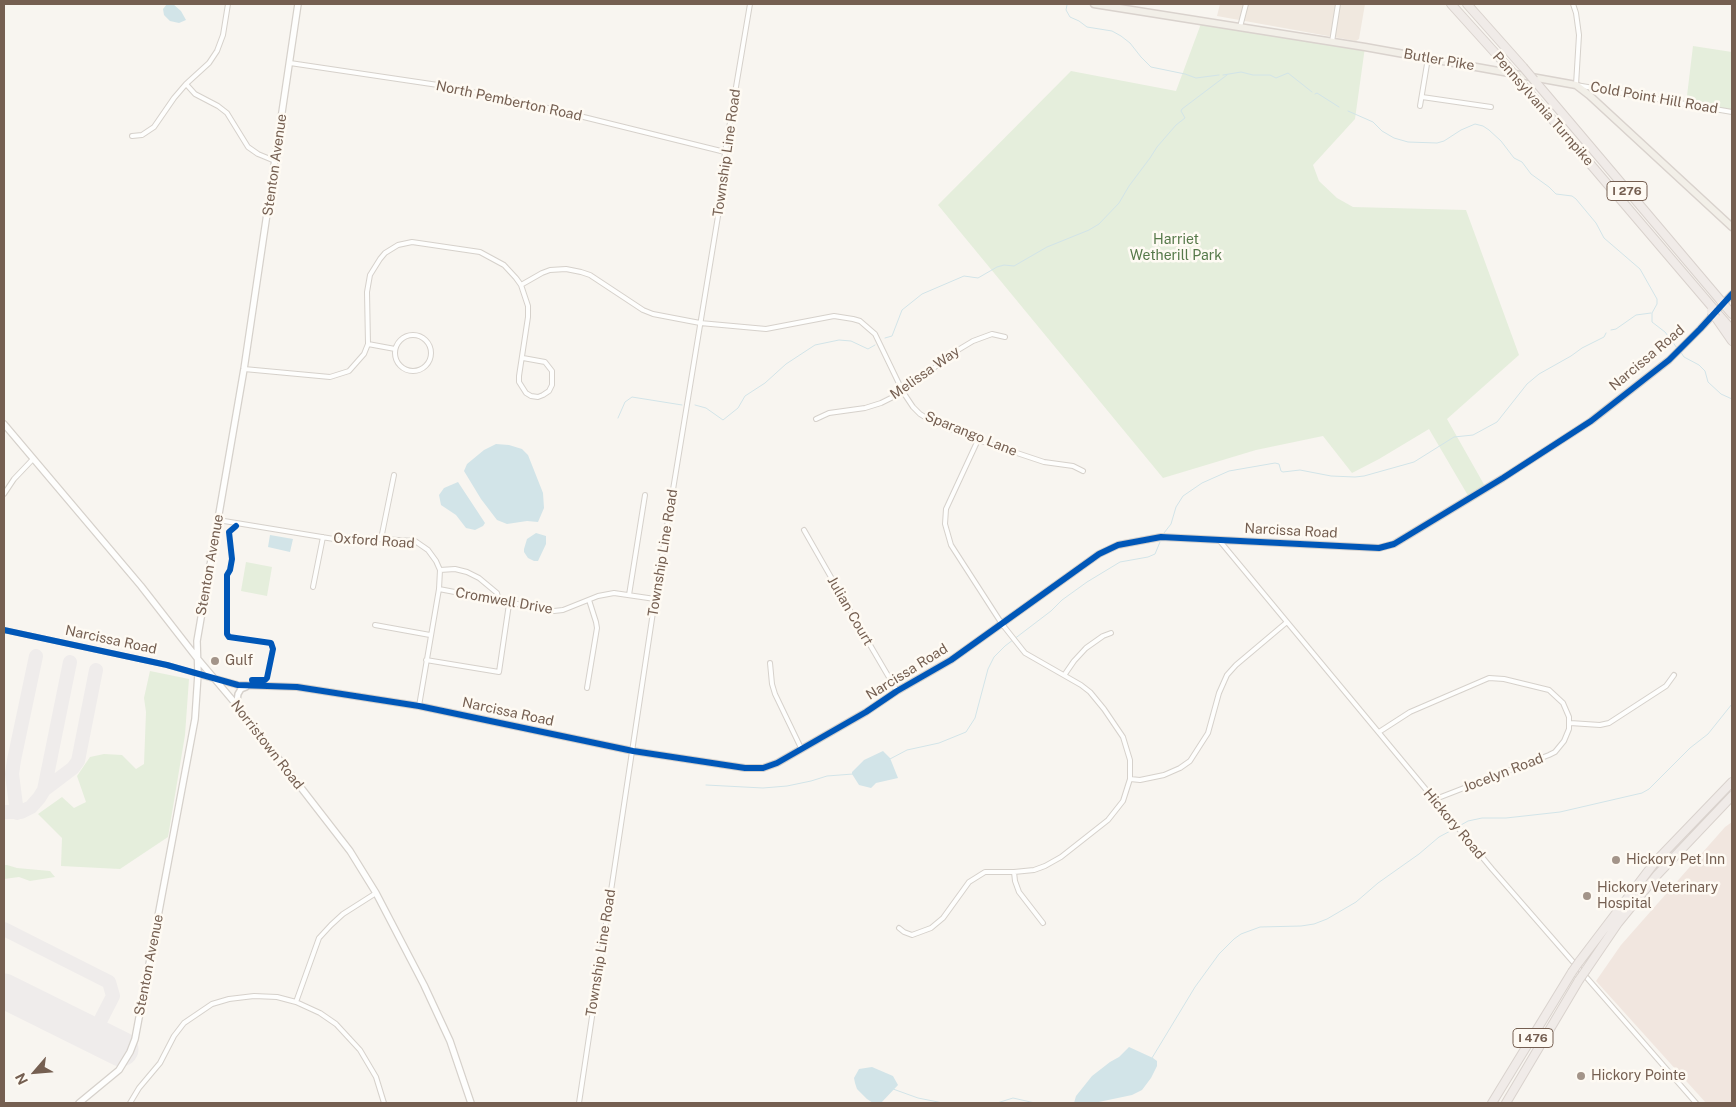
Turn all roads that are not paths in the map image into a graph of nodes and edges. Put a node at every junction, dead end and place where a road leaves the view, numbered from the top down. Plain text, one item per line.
1 (228, 4) edge
2 (298, 4) edge
3 (750, 4) edge
4 (1094, 4) edge
5 (1246, 4) edge
6 (1338, 4) edge
7 (1450, 4) edge
8 (1467, 4) edge
9 (1573, 4) edge
10 (1240, 27) junction
11 (1332, 42) junction
12 (1428, 58) junction
13 (290, 63) junction
14 (186, 84) junction
15 (1576, 85) junction
16 (1422, 97) junction
17 (1420, 106) dead end
18 (1491, 107) dead end
19 (1732, 112) edge
20 (132, 136) dead end
21 (725, 152) junction
22 (275, 161) junction
23 (1732, 227) edge
24 (521, 285) junction
25 (1732, 294) edge
26 (1732, 314) edge
27 (1718, 317) junction
28 (700, 324) junction
29 (1732, 330) edge
30 (1005, 336) dead end
31 (1732, 341) edge
32 (368, 344) junction
33 (395, 349) junction
34 (523, 358) junction
35 (244, 369) junction
36 (903, 392) junction
37 (816, 419) dead end
38 (4, 424) edge
39 (978, 440) junction
40 (33, 459) junction
41 (1083, 471) dead end
42 (394, 475) dead end
43 (4, 494) edge
44 (645, 495) dead end
45 (218, 520) junction
46 (804, 530) dead end
47 (323, 537) junction
48 (381, 539) junction
49 (1219, 540) junction
50 (440, 570) junction
51 (313, 587) dead end
52 (439, 589) junction
53 (628, 595) junction
54 (655, 599) junction
55 (589, 600) junction
56 (498, 601) junction
57 (509, 604) junction
58 (1287, 622) junction
59 (1002, 624) junction
60 (375, 625) dead end
61 (4, 630) edge
62 (1111, 633) dead end
63 (430, 635) junction
64 (197, 658) junction
65 (426, 660) junction
66 (770, 663) dead end
67 (198, 674) junction
68 (1065, 674) junction
69 (1674, 675) dead end
70 (215, 679) junction
71 (249, 686) junction
72 (587, 688) dead end
73 (897, 690) junction
74 (419, 706) junction
75 (240, 709) junction
76 (1570, 723) junction
77 (1379, 732) junction
78 (801, 748) junction
79 (632, 750) junction
80 (1130, 779) junction
81 (1732, 782) edge
82 (1732, 796) edge
83 (1433, 800) junction
84 (1732, 802) edge
85 (1692, 838) junction
86 (1014, 872) junction
87 (376, 893) junction
88 (1043, 923) dead end
89 (899, 928) dead end
90 (296, 1002) junction
91 (79, 1103) edge
92 (130, 1103) edge
93 (384, 1103) edge
94 (472, 1103) edge
95 (579, 1103) edge
96 (1492, 1103) edge
97 (1506, 1103) edge
98 (1696, 1103) edge

1 - 14 street
2 - 13 main road, Stenton Avenue
3 - 21 street, Township Line Road
4 - 10 main road, Butler Pike
5 - 10 street
6 - 11 street
7 - 27 highway, Pennsylvania Turnpike / I 276, bridge
8 - 26 highway, Pennsylvania Turnpike / I 276, bridge
9 - 15 street
10 - 11 main road, Butler Pike
11 - 12 main road, Butler Pike
12 - 15 main road, Butler Pike
12 - 16 street
13 - 21 street, North Pemberton Road
13 - 22 main road, Stenton Avenue
14 - 20 street
14 - 22 street
15 - 19 street, Cold Point Hill Road
15 - 23 main road, Butler Pike
16 - 17 street
16 - 18 street
21 - 28 street, Township Line Road
22 - 35 main road, Stenton Avenue
24 - 28 street, Sparango Lane
24 - 32 street
24 - 34 street
25 - 49 street, Narcissa Road
27 - 29 highway, Pennsylvania Turnpike / I 276
27 - 31 highway
28 - 36 street, Sparango Lane
28 - 54 street, Township Line Road
30 - 36 street, Melissa Way
32 - 33 street
32 - 35 street
33 - 33 street
34 - 34 street
35 - 45 main road, Stenton Avenue
36 - 37 street, Melissa Way
36 - 39 street, Sparango Lane
38 - 40 main road, Norristown Road
39 - 41 street, Sparango Lane
39 - 59 street
40 - 43 street
40 - 64 main road, Norristown Road
42 - 48 street
44 - 53 street
45 - 47 street, Oxford Road
45 - 64 main road, Stenton Avenue
46 - 73 street, Julian Court
47 - 48 street, Oxford Road
47 - 51 street
48 - 50 street, Oxford Road
49 - 58 street, Hickory Road
49 - 59 street, Narcissa Road
50 - 52 street
50 - 56 street
52 - 56 street, Cromwell Drive
52 - 63 street
53 - 54 street, Cromwell Drive
53 - 55 street, Cromwell Drive
54 - 79 street, Township Line Road
55 - 57 street, Cromwell Drive
55 - 72 street
56 - 57 street, Cromwell Drive
57 - 65 street
58 - 77 street, Hickory Road
58 - 80 street
59 - 68 street
59 - 73 street, Narcissa Road
60 - 63 street
61 - 67 street, Narcissa Road
62 - 68 street
63 - 65 street
64 - 67 main road, Stenton Avenue
64 - 70 main road, Norristown Road
65 - 74 street
66 - 78 street
67 - 70 street, Narcissa Road
67 - 91 main road, Stenton Avenue
68 - 80 street
69 - 76 street
70 - 71 street, Narcissa Road
70 - 75 main road, Norristown Road
71 - 74 street, Narcissa Road
71 - 75 street
73 - 78 street, Narcissa Road
74 - 79 street, Narcissa Road
75 - 87 main road, Norristown Road
76 - 77 street
76 - 83 street, Jocelyn Road
77 - 83 street, Hickory Road
78 - 79 street, Narcissa Road
79 - 95 street, Township Line Road
80 - 86 street
81 - 96 highway, I 476, bridge
82 - 85 highway, I 476
83 - 98 street, Hickory Road
84 - 85 highway
85 - 97 highway, I 476, bridge
86 - 88 street
86 - 89 street
87 - 90 street
87 - 94 main road, Norristown Road
90 - 92 street
90 - 93 street

